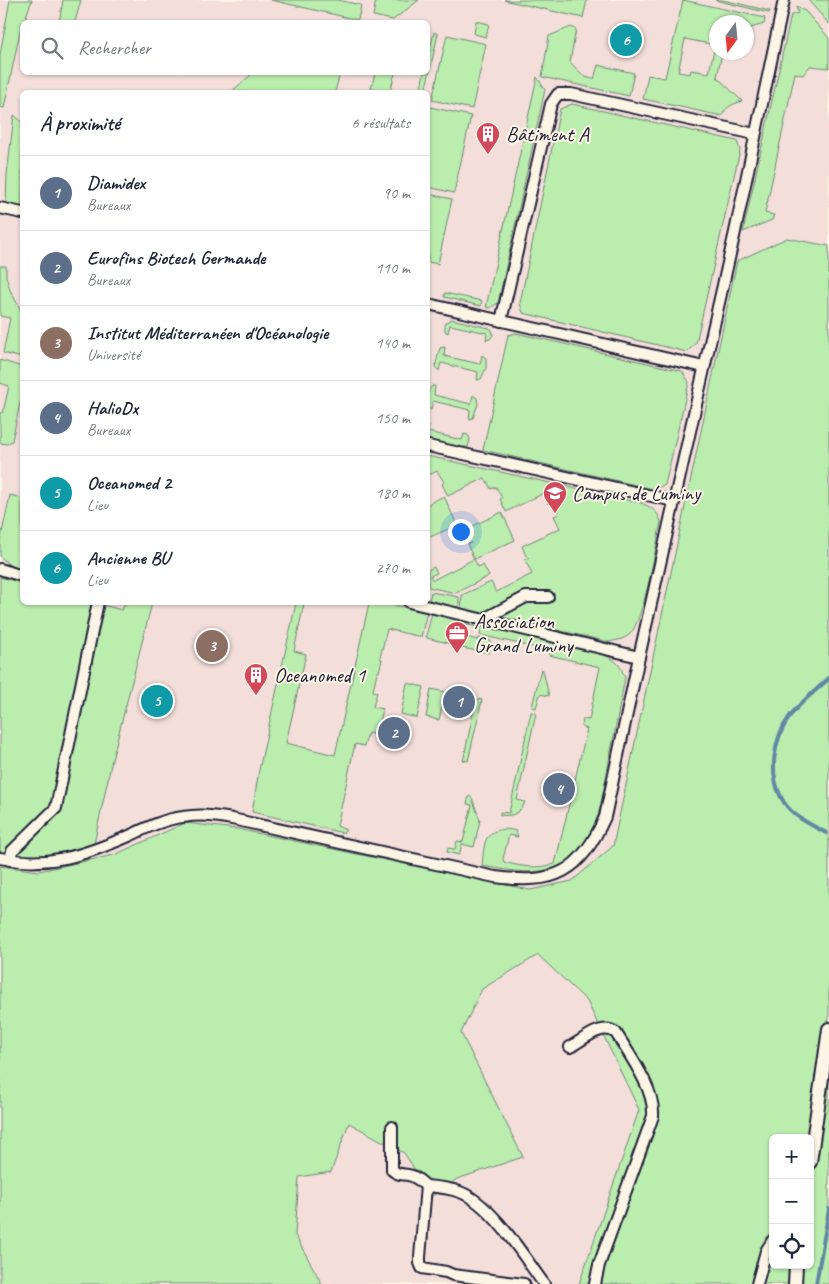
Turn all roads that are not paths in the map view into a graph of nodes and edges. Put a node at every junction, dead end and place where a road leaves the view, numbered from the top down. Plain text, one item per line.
1 (784, 0) edge
2 (755, 134) junction
3 (0, 208) edge
4 (20, 213) edge
5 (430, 304) edge
6 (501, 321) junction
7 (704, 366) junction
8 (430, 446) edge
9 (674, 501) junction
10 (0, 569) edge
11 (20, 575) edge
12 (548, 597) dead end
13 (97, 605) edge
14 (421, 605) edge
15 (482, 620) junction
16 (639, 657) junction
17 (5, 859) edge
18 (829, 1030) edge
19 (570, 1047) dead end
20 (392, 1127) dead end
21 (814, 1134) edge
22 (426, 1186) junction
23 (769, 1246) edge
24 (796, 1269) edge
25 (524, 1284) edge
26 (544, 1284) edge
27 (595, 1284) edge
28 (757, 1284) edge
29 (795, 1284) edge

1 - 2 street
2 - 6 street
2 - 7 street
3 - 4 street
5 - 6 street
6 - 7 street
7 - 9 street
8 - 9 street
9 - 16 street
10 - 11 street
12 - 15 street
13 - 17 street
14 - 15 street
15 - 16 street
16 - 17 street
18 - 21 street
19 - 27 street
20 - 22 street
22 - 25 street
22 - 26 street
23 - 28 street
24 - 29 street

